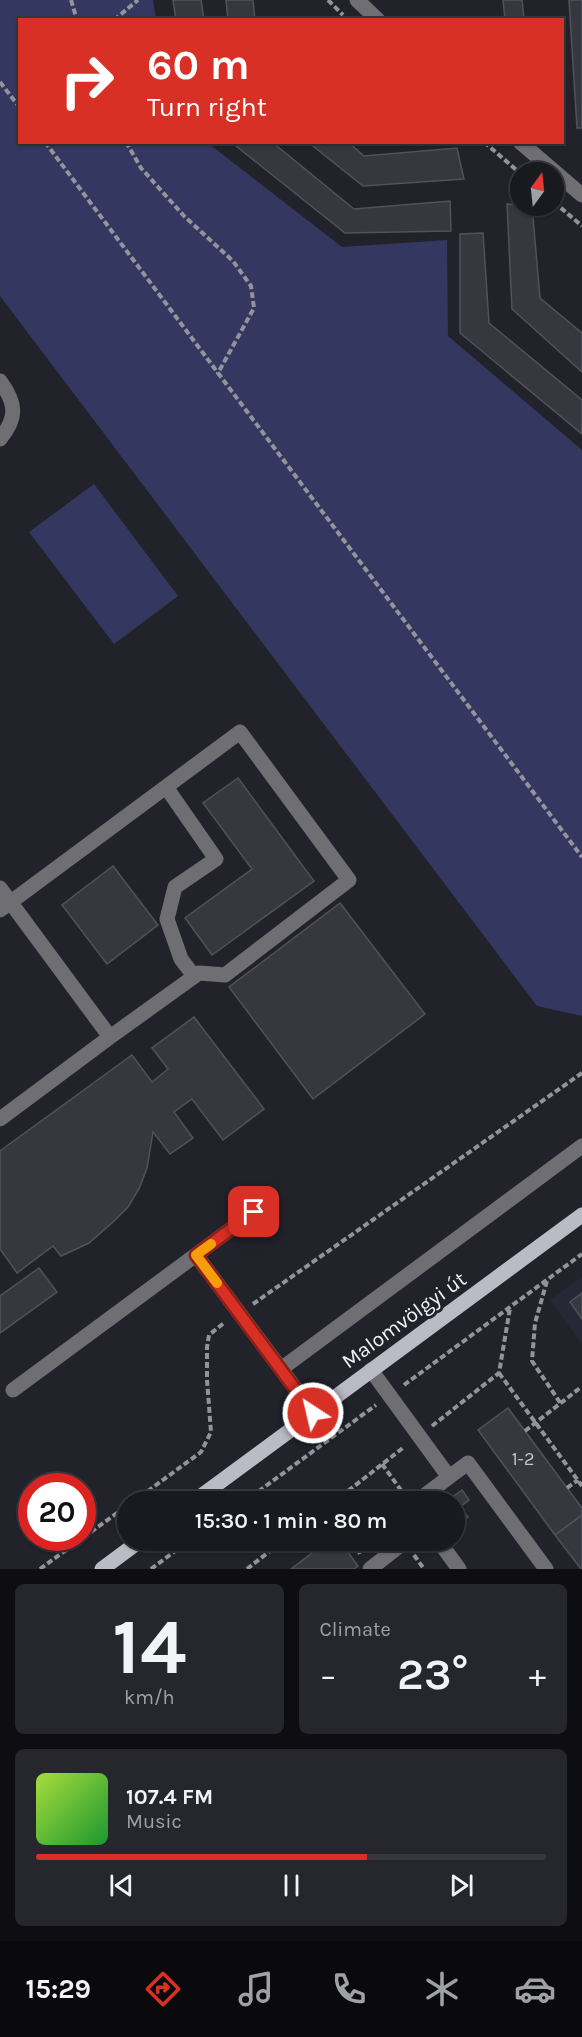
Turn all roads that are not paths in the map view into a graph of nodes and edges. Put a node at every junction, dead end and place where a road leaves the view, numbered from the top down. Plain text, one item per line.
1 (357, 0) edge
2 (376, 18) edge
3 (522, 144) edge
4 (582, 195) edge
5 (0, 381) edge
6 (0, 439) edge
7 (166, 787) junction
8 (0, 888) edge
9 (5, 906) edge
10 (194, 976) junction
11 (110, 1037) junction
12 (0, 1119) edge
13 (582, 1146) edge
14 (254, 1212) dead end
15 (582, 1215) edge
16 (196, 1255) junction
17 (281, 1369) junction
18 (371, 1370) junction
19 (13, 1390) dead end
20 (313, 1413) junction
21 (449, 1477) junction
22 (208, 1491) edge
23 (431, 1491) edge
24 (126, 1551) edge
25 (393, 1551) edge
26 (446, 1551) edge
27 (102, 1569) edge
28 (370, 1569) edge
29 (459, 1569) edge
30 (546, 1569) edge

1 - 2 street
3 - 4 street
5 - 6 street
7 - 9 street
7 - 10 street
7 - 10 street
8 - 9 street
9 - 11 street
10 - 11 street
11 - 12 street
13 - 17 street
14 - 16 street
15 - 18 main road, Malomvölgyi út
16 - 17 street
16 - 19 street
17 - 20 street
18 - 20 main road, Malomvölgyi út
18 - 21 street
20 - 22 main road, Malomvölgyi út
21 - 23 street
21 - 30 street
24 - 27 main road
25 - 28 street
26 - 29 street

